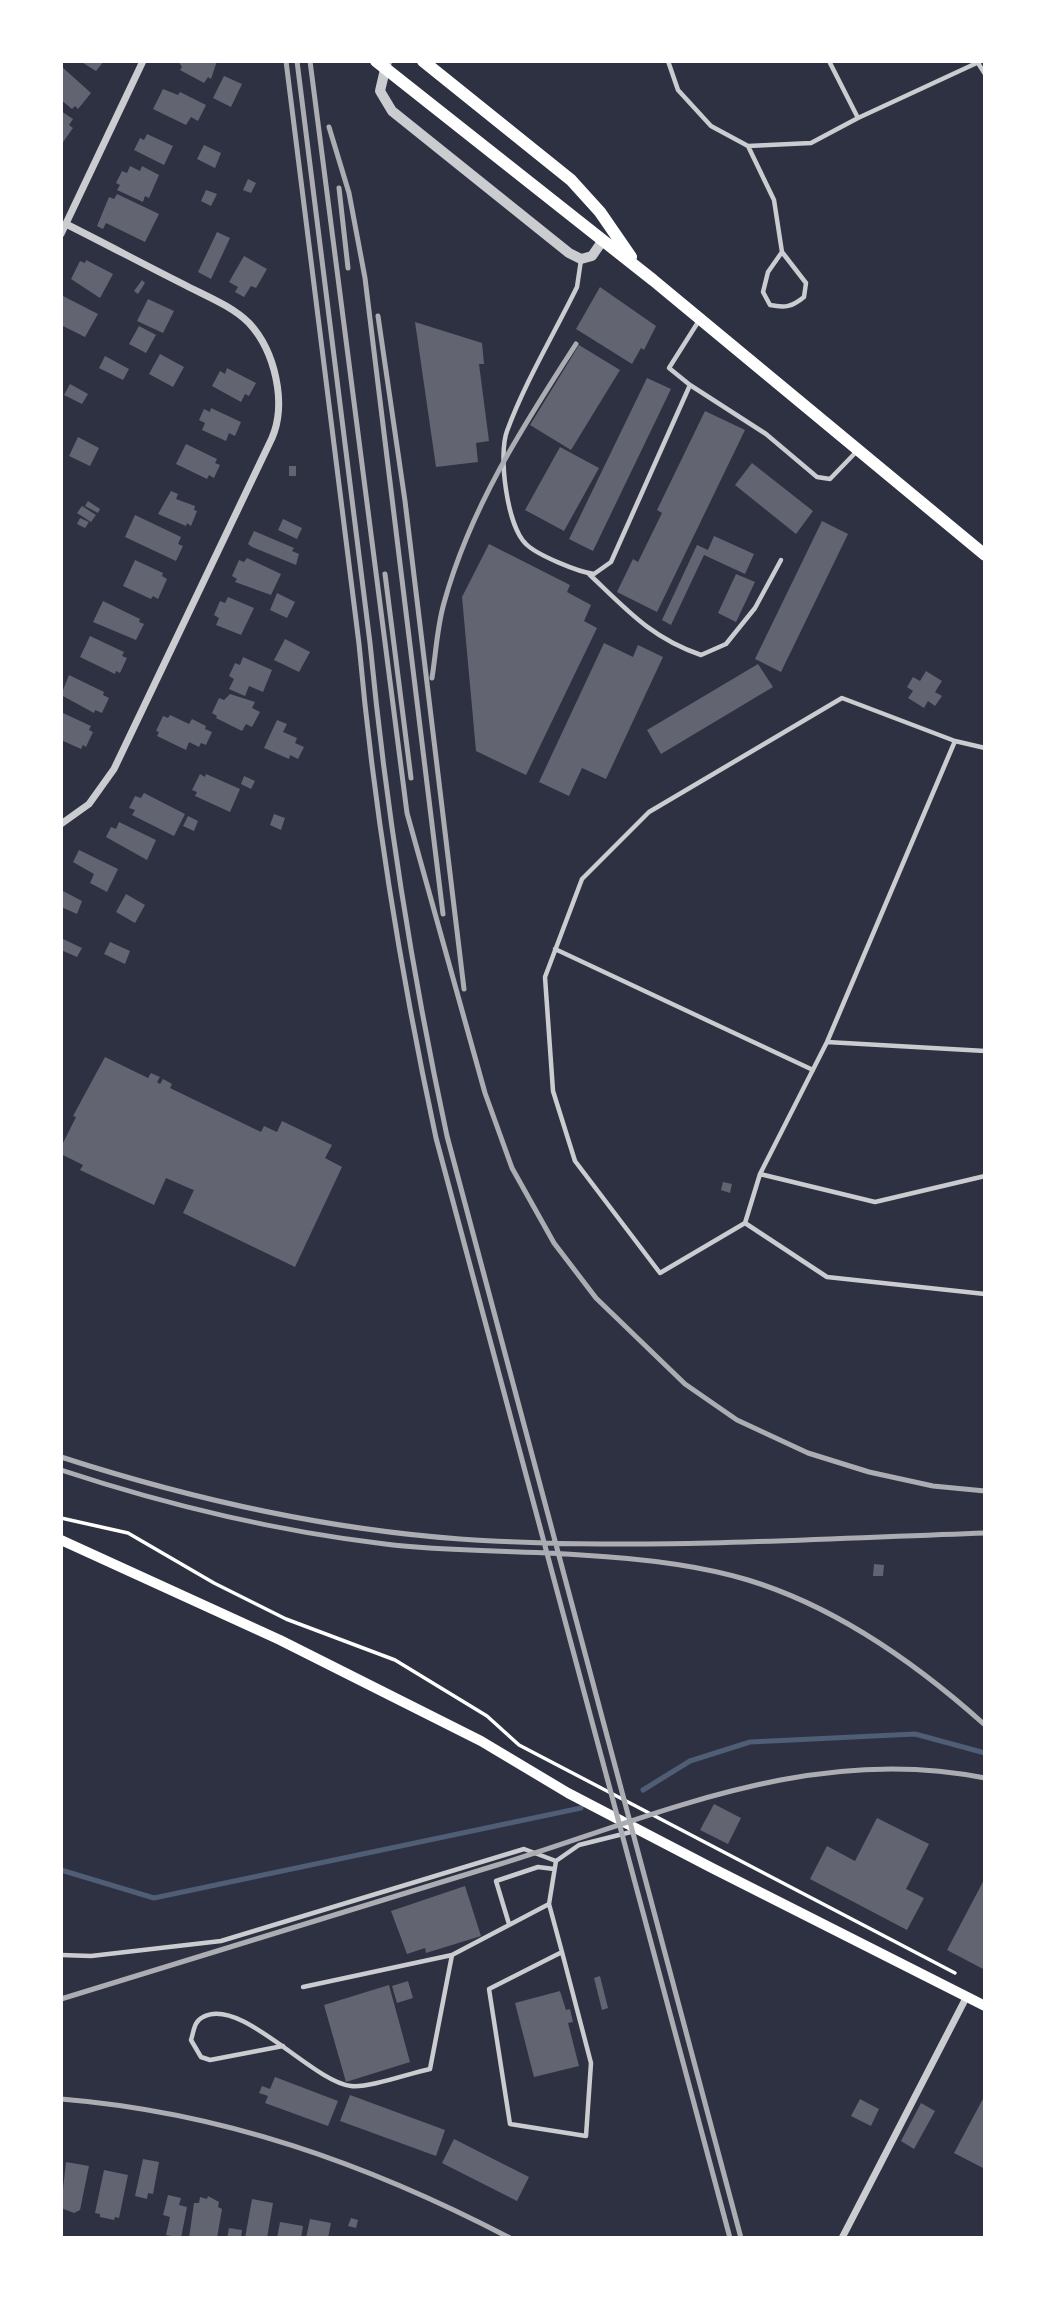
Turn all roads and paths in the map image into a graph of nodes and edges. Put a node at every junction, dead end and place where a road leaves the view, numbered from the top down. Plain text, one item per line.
1 (144, 61) edge
2 (376, 61) edge
3 (387, 61) edge
4 (423, 61) edge
5 (668, 61) edge
6 (829, 61) edge
7 (979, 62) edge
8 (985, 74) edge
9 (858, 118) junction
10 (748, 146) junction
11 (66, 224) junction
12 (61, 234) edge
13 (603, 240) junction
14 (782, 252) junction
15 (581, 259) junction
16 (653, 280) junction
17 (699, 319) junction
18 (690, 385) junction
19 (859, 448) junction
20 (985, 555) edge
21 (781, 560) dead end
22 (589, 573) junction
23 (955, 741) junction
24 (985, 748) edge
25 (61, 824) edge
26 (555, 949) junction
27 (827, 1042) junction
28 (985, 1051) edge
29 (813, 1070) junction
30 (760, 1174) junction
31 (985, 1175) edge
32 (745, 1223) junction
33 (985, 1294) edge
34 (61, 1518) edge
35 (62, 1541) edge
36 (643, 1830) junction
37 (556, 1861) junction
38 (554, 1869) junction
39 (549, 1904) junction
40 (509, 1924) junction
41 (562, 1952) junction
42 (61, 1955) edge
43 (452, 1955) junction
44 (956, 1973) dead end
45 (303, 1987) dead end
46 (967, 1996) junction
47 (985, 2006) edge
48 (283, 2046) junction
49 (842, 2238) edge

1 - 11 street
2 - 13 main road
3 - 15 street
4 - 16 main road
5 - 10 lane
6 - 9 lane
7 - 8 lane
7 - 9 lane
9 - 10 lane
10 - 14 lane
11 - 12 street
11 - 25 street
13 - 15 street
13 - 16 main road
14 - 14 lane
15 - 22 lane
16 - 17 main road
17 - 18 lane
17 - 19 main road
18 - 19 lane
18 - 22 lane
19 - 20 main road
21 - 22 lane
23 - 24 lane
23 - 26 lane
23 - 27 lane
26 - 29 lane
26 - 32 lane
27 - 28 lane
27 - 29 lane
29 - 30 lane
30 - 31 lane
30 - 32 lane
32 - 33 lane
34 - 44 path
35 - 36 main road
36 - 37 lane
36 - 46 main road
37 - 38 lane
37 - 42 lane
38 - 39 lane
38 - 40 lane
39 - 40 lane
39 - 41 lane
40 - 43 lane
41 - 41 lane
43 - 45 lane
43 - 48 lane
46 - 47 main road
46 - 49 street
48 - 48 lane

